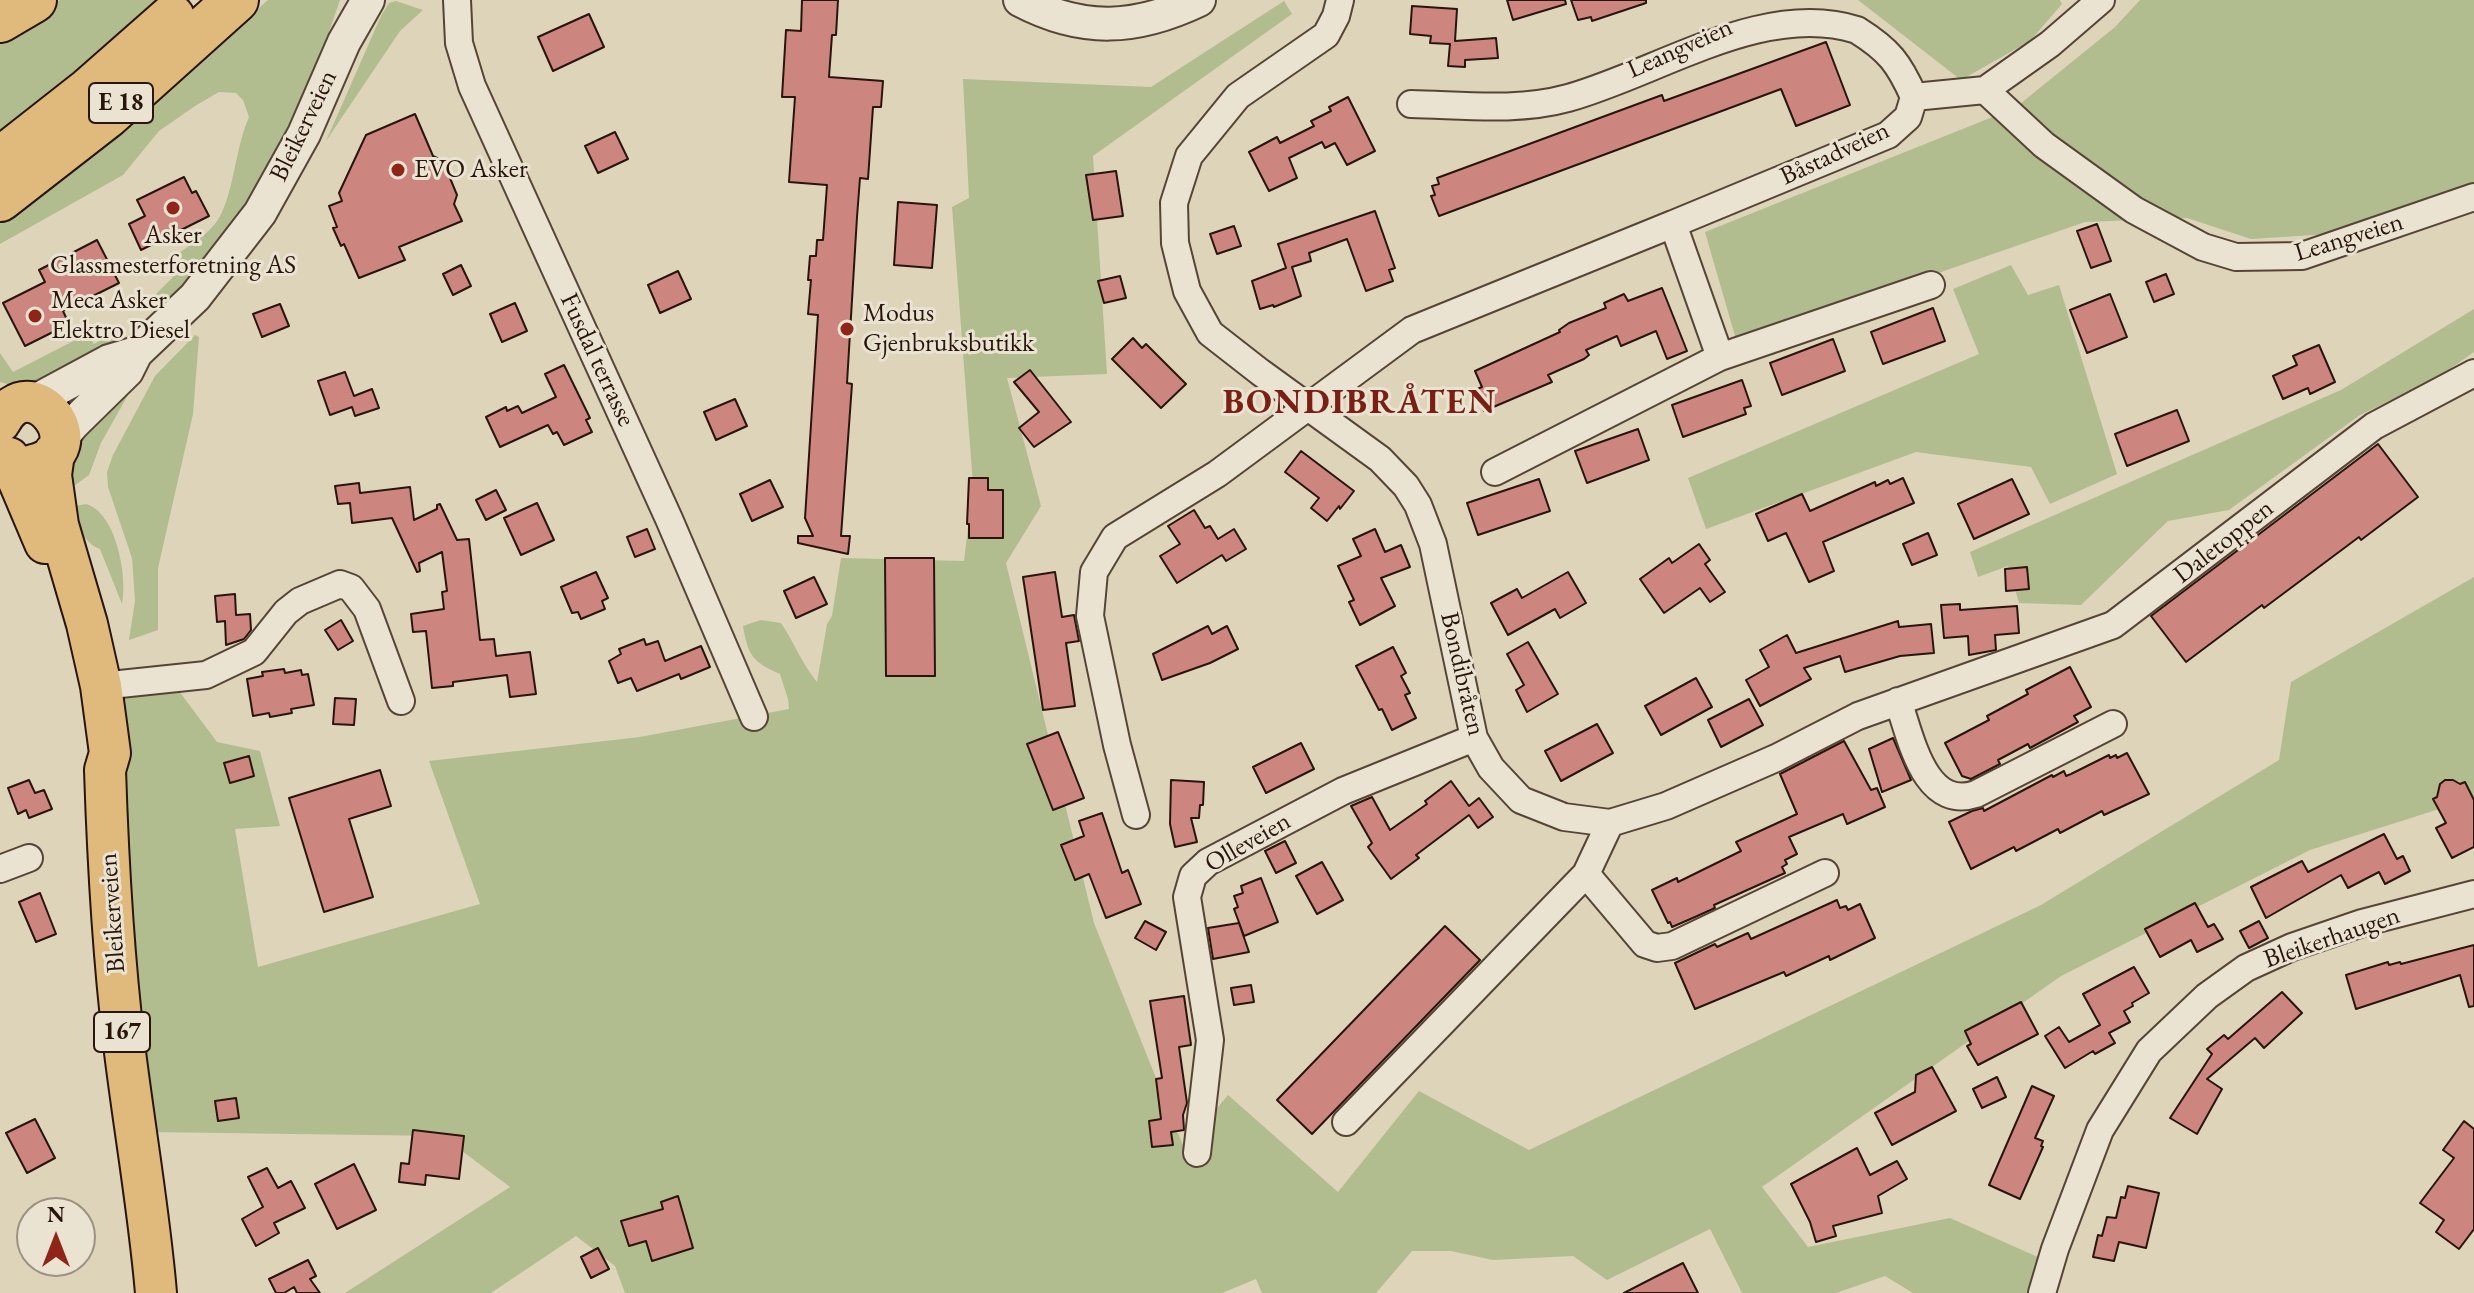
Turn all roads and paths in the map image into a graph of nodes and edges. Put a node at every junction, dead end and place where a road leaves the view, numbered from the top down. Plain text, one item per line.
1 (34, 0) edge
2 (192, 0) edge
3 (236, 0) edge
4 (353, 0) edge
5 (368, 0) edge
6 (457, 0) edge
7 (1020, 0) edge
8 (1199, 0) edge
9 (1340, 0) edge
10 (2101, 0) edge
11 (0, 20) edge
12 (344, 42) junction
13 (1985, 90) junction
14 (1914, 97) junction
15 (1411, 104) dead end
16 (0, 160) edge
17 (2474, 197) edge
18 (0, 199) edge
19 (1673, 224) junction
20 (1931, 285) dead end
21 (136, 353) junction
22 (1720, 357) junction
23 (2474, 373) edge
24 (1308, 406) junction
25 (9, 422) edge
26 (57, 447) junction
27 (1495, 472) dead end
28 (1959, 680) joint
29 (101, 686) junction
30 (401, 701) dead end
31 (1898, 701) junction
32 (754, 717) dead end
33 (2113, 724) dead end
34 (1474, 738) junction
35 (105, 770) junction
36 (1136, 815) dead end
37 (1610, 823) junction
38 (29, 858) dead end
39 (0, 869) edge
40 (1825, 873) dead end
41 (1586, 874) junction
42 (2474, 894) edge
43 (1346, 1122) dead end
44 (1197, 1153) dead end
45 (156, 1293) edge
46 (2042, 1293) edge

1 - 11 highway
2 - 16 highway, E 18
3 - 18 highway, E 18
4 - 12 street, Bleikerveien
5 - 12 street, Bleikerveien
6 - 32 street, Fusdal terrasse
7 - 8 street
9 - 24 street, Bondibråten
10 - 13 street, Båstadveien
12 - 21 street, Bleikerveien
13 - 14 street, Båstadveien
13 - 17 street, Leangveien
14 - 15 street, Leangveien
14 - 19 street, Båstadveien
19 - 22 street
19 - 24 street, Båstadveien
20 - 22 street
21 - 25 street, Bleikerveien
21 - 26 street, Bleikerveien
22 - 27 street
23 - 28 street, Daletoppen
24 - 34 street, Bondibråten
24 - 36 street
25 - 26 main road, 167
25 - 26 main road
25 - 35 main road, Bleikerveien / 167
26 - 29 main road, Bleikerveien / 167
28 - 31 street, Bondibråten
29 - 30 street
29 - 35 main road, Bleikerveien / 167
31 - 33 street
31 - 37 street, Bondibråten
34 - 37 street, Bondibråten
34 - 44 street, Olleveien
35 - 45 main road, Bleikerveien / 167
37 - 41 street
38 - 39 street
40 - 41 street
41 - 43 street
42 - 46 street, Bleikerhaugen

